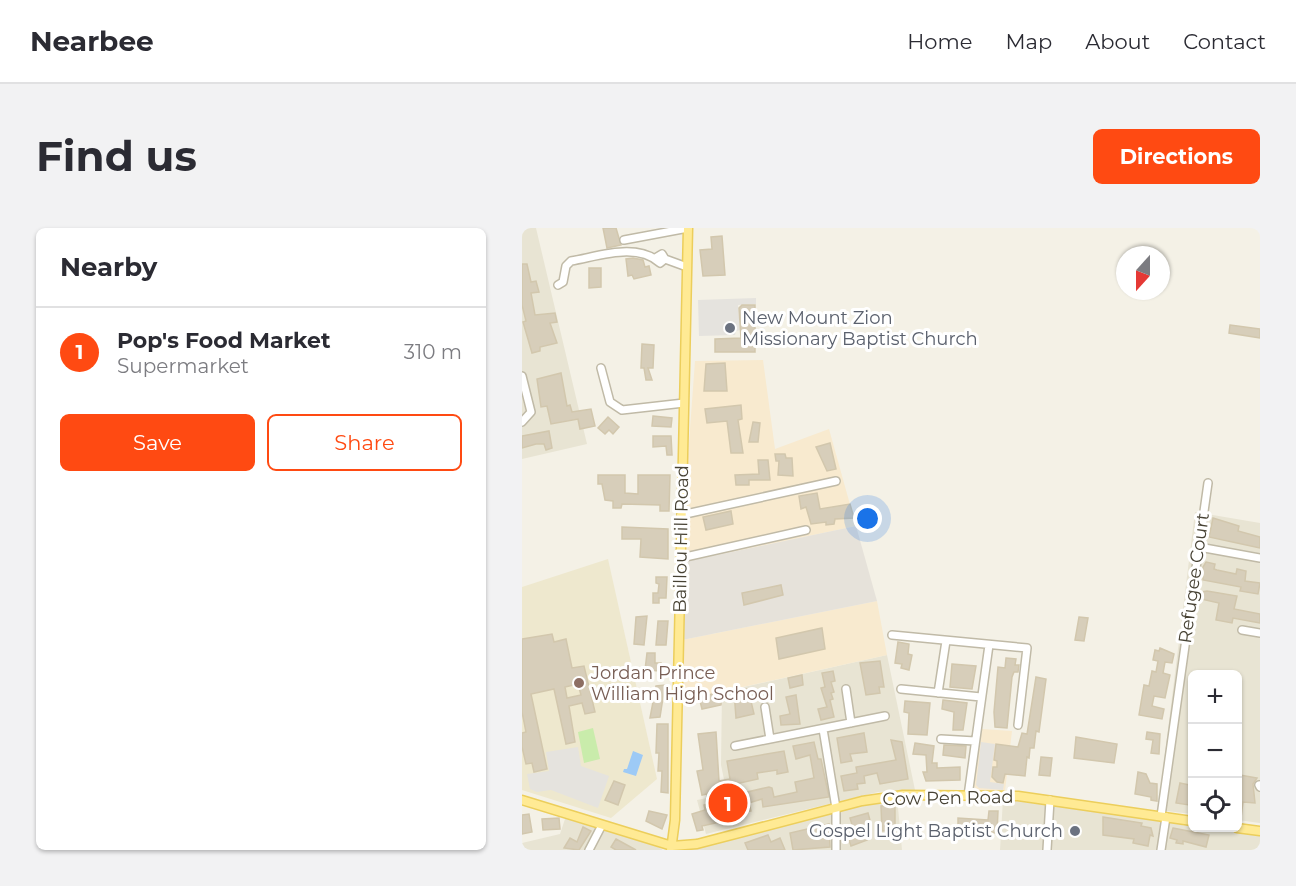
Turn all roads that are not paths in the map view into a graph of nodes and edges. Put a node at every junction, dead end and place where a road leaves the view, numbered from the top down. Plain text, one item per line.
1 (688, 228) edge
2 (624, 240) dead end
3 (687, 267) junction
4 (558, 285) dead end
5 (601, 368) dead end
6 (522, 376) edge
7 (684, 404) junction
8 (522, 422) edge
9 (836, 481) dead end
10 (1208, 483) dead end
11 (681, 515) junction
12 (806, 530) dead end
13 (1199, 547) junction
14 (681, 558) junction
15 (1260, 558) edge
16 (1242, 630) dead end
17 (1260, 633) edge
18 (892, 635) dead end
19 (946, 641) junction
20 (989, 645) junction
21 (846, 689) dead end
22 (901, 689) dead end
23 (938, 693) junction
24 (981, 697) junction
25 (765, 707) dead end
26 (885, 716) dead end
27 (851, 723) junction
28 (1018, 725) dead end
29 (823, 729) junction
30 (770, 739) junction
31 (941, 739) dead end
32 (975, 741) junction
33 (735, 746) dead end
34 (968, 796) junction
35 (522, 800) edge
36 (1050, 800) junction
37 (836, 808) junction
38 (1163, 817) junction
39 (1188, 820) edge
40 (602, 825) junction
41 (1242, 828) edge
42 (1260, 829) edge
43 (672, 848) edge
44 (589, 850) edge
45 (836, 850) edge
46 (1047, 850) edge
47 (1161, 850) edge

1 - 2 street
1 - 3 main road, Baillou Hill Road
3 - 4 street
3 - 7 main road, Baillou Hill Road
5 - 7 street
6 - 8 street
7 - 11 main road, Baillou Hill Road
9 - 11 street
10 - 13 street, Refugee Court
11 - 14 main road, Baillou Hill Road
12 - 14 street
13 - 15 street
13 - 38 street, Refugee Court
14 - 43 main road, Baillou Hill Road
16 - 17 street
18 - 19 street
19 - 20 street
19 - 23 street
20 - 24 street
20 - 28 street
21 - 27 street
22 - 23 street
23 - 24 street
24 - 32 street
25 - 30 street
26 - 27 street
27 - 29 street
29 - 30 street
29 - 37 street
30 - 33 street
31 - 32 street
32 - 34 street
34 - 36 main road, Cow Pen Road
34 - 37 main road, Cow Pen Road
35 - 40 main road
36 - 38 main road, Cow Pen Road
36 - 46 street
37 - 43 main road, Cow Pen Road
37 - 45 street
38 - 39 main road, Cow Pen Road
38 - 47 street, Refugee Court
40 - 43 main road
40 - 44 street
41 - 42 main road

